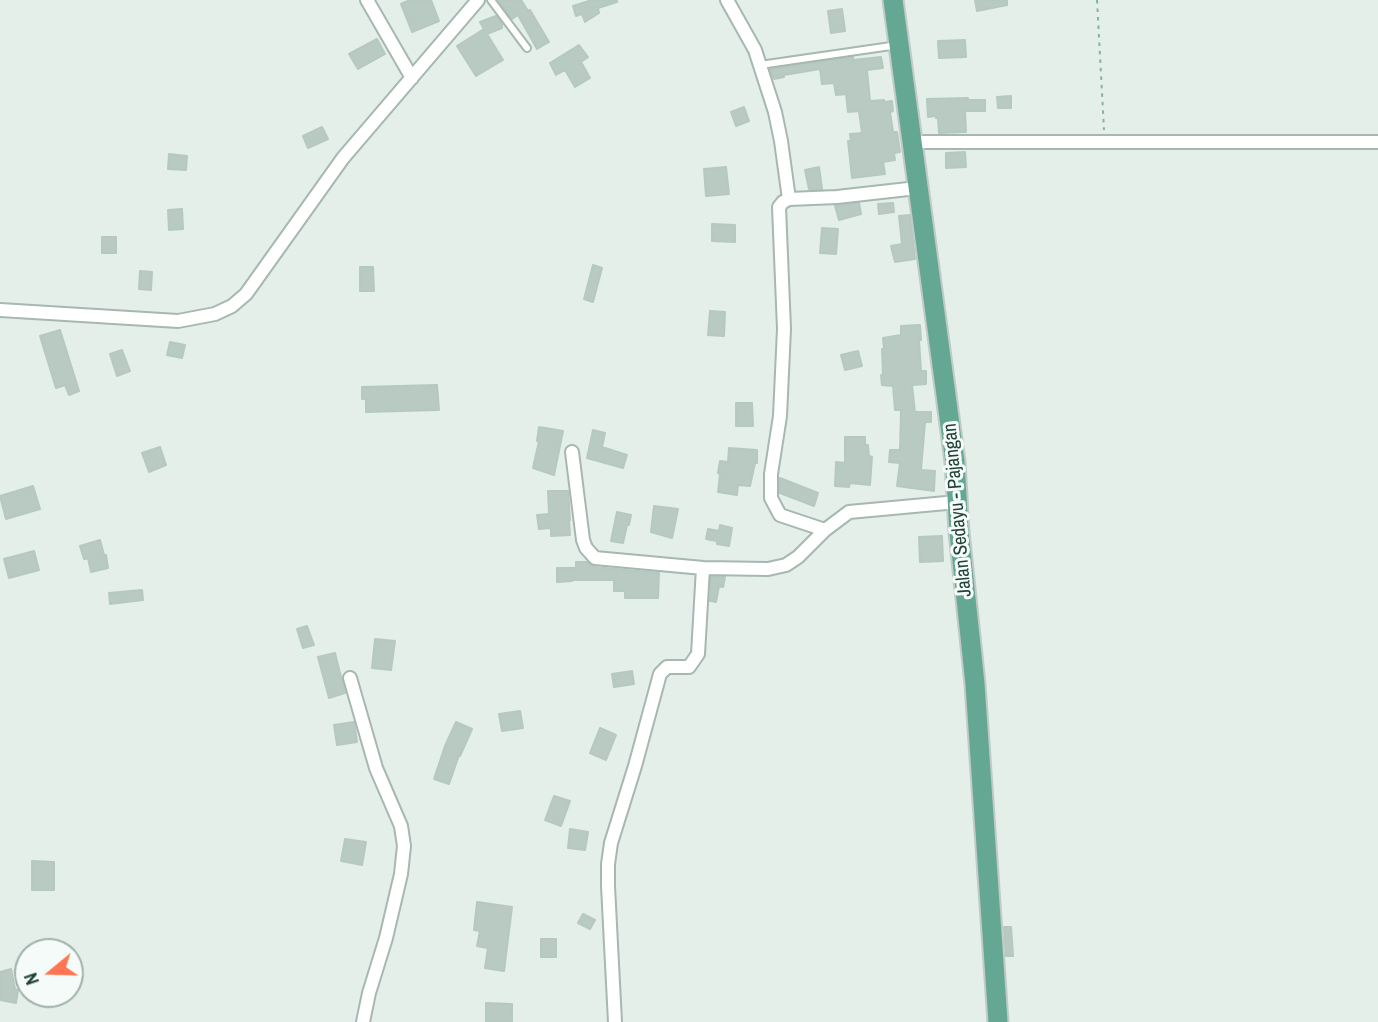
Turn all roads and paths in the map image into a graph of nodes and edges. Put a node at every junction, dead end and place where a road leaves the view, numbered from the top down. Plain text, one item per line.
1 (368, 0) edge
2 (478, 0) edge
3 (491, 0) edge
4 (727, 0) edge
5 (893, 0) edge
6 (1097, 0) edge
7 (900, 45) junction
8 (527, 48) dead end
9 (760, 65) junction
10 (411, 78) junction
11 (912, 142) junction
12 (1104, 142) junction
13 (1378, 142) edge
14 (917, 188) junction
15 (789, 199) junction
16 (0, 310) edge
17 (572, 452) dead end
18 (957, 502) junction
19 (825, 530) junction
20 (703, 568) junction
21 (350, 678) dead end
22 (363, 1022) edge
23 (615, 1022) edge
24 (998, 1022) edge

1 - 10 street
2 - 10 street
3 - 8 lane
4 - 9 street
5 - 7 main road, Jalan Sedayu - Pajangan
6 - 12 path
7 - 9 lane
7 - 11 main road, Jalan Sedayu - Pajangan
9 - 15 street
10 - 16 street
11 - 12 street
11 - 14 main road, Jalan Sedayu - Pajangan
12 - 13 street
14 - 15 street
14 - 18 main road, Jalan Sedayu - Pajangan
15 - 19 street
17 - 20 street
18 - 19 street
18 - 24 main road, Jalan Sedayu - Pajangan
19 - 20 street
20 - 23 street
21 - 22 street

